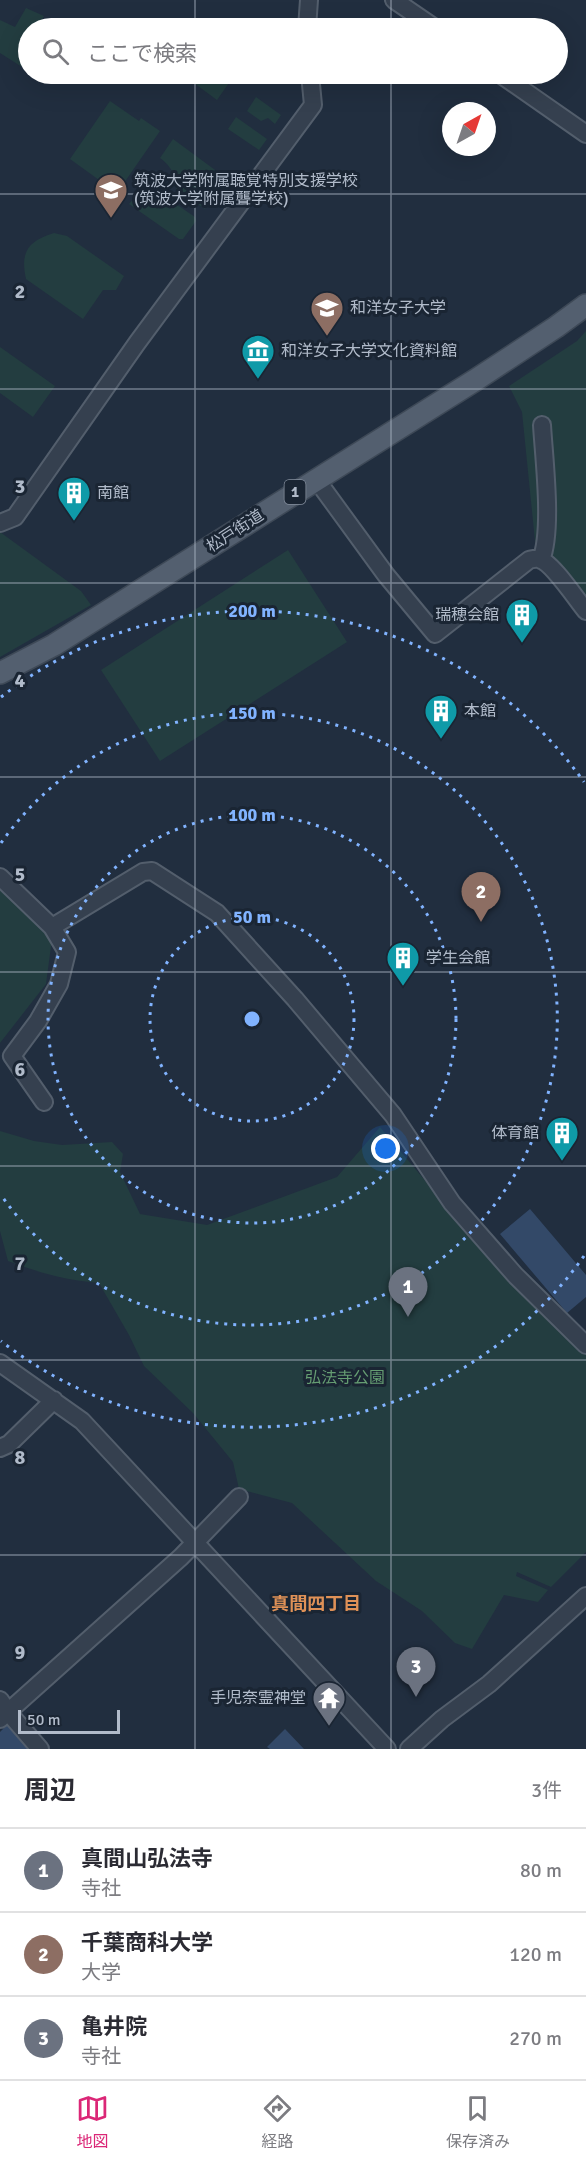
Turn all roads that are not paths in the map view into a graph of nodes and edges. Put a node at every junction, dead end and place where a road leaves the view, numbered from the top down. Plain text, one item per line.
1 (309, 0) edge
2 (394, 0) edge
3 (308, 18) edge
4 (420, 18) edge
5 (311, 84) edge
6 (514, 84) edge
7 (586, 134) edge
8 (586, 304) edge
9 (542, 425) dead end
10 (316, 479) junction
11 (0, 523) edge
12 (541, 560) junction
13 (586, 610) edge
14 (0, 673) edge
15 (0, 877) edge
16 (52, 927) junction
17 (44, 1102) dead end
18 (586, 1345) edge
19 (0, 1363) edge
20 (54, 1400) junction
21 (0, 1448) edge
22 (239, 1497) dead end
23 (194, 1543) junction
24 (585, 1602) edge
25 (3, 1710) edge
26 (40, 1749) edge
27 (387, 1749) edge
28 (408, 1749) edge

1 - 3 street
2 - 4 street
5 - 11 street
6 - 7 street
8 - 10 main road, 松戸街道 / 1
9 - 12 street
10 - 12 street
10 - 14 main road, 松戸街道 / 1
12 - 13 street
15 - 16 street
16 - 17 street
16 - 18 street
19 - 20 street
20 - 21 street
20 - 23 street
22 - 23 street
23 - 25 street
23 - 27 street
24 - 28 street
25 - 26 street

